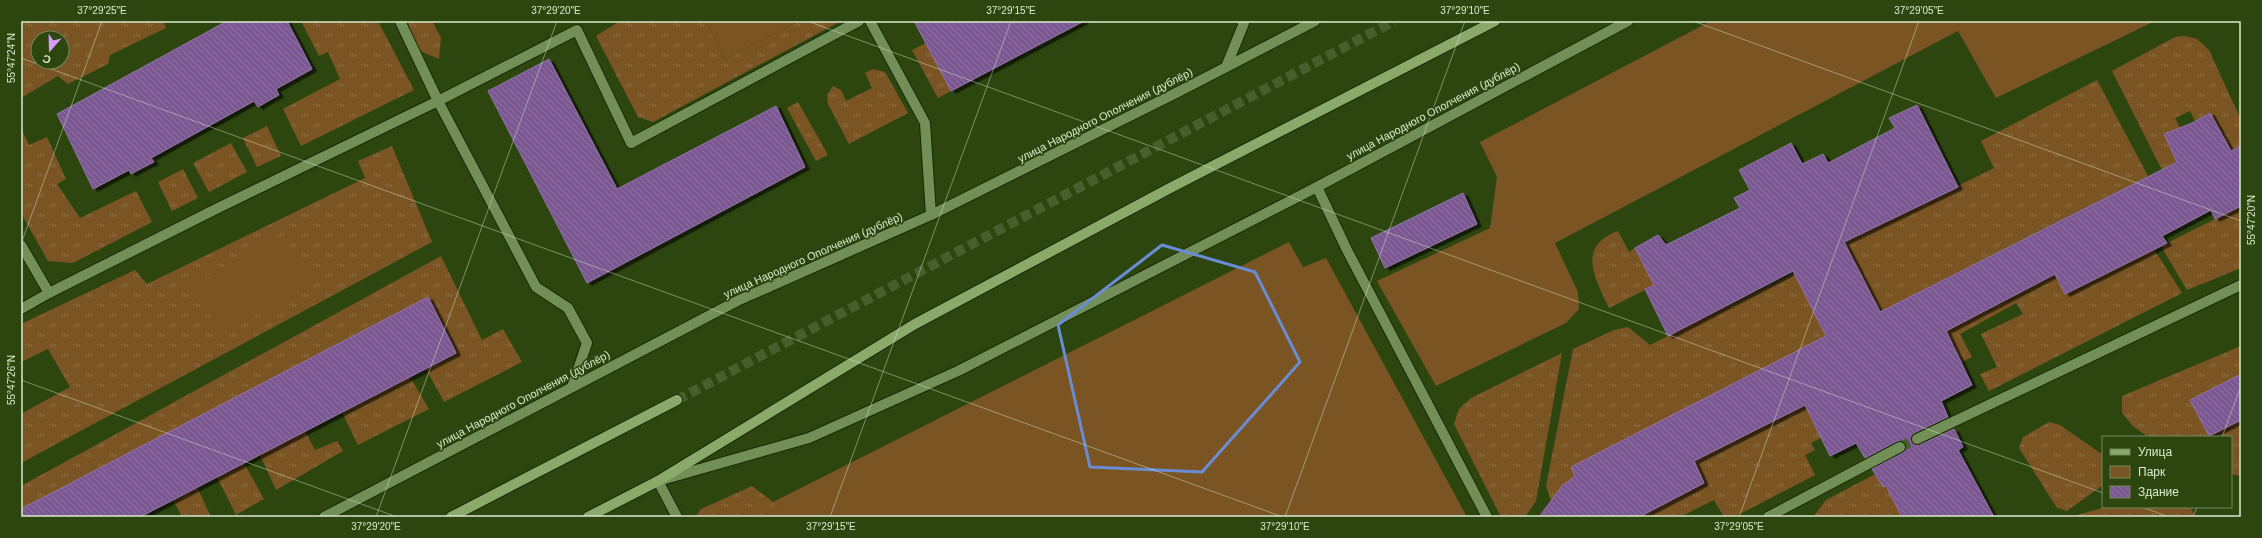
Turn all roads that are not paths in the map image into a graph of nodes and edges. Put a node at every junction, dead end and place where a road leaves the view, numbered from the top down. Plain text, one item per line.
1 (400, 21) edge
2 (859, 21) edge
3 (870, 21) edge
4 (1242, 21) edge
5 (1315, 21) edge
6 (1495, 21) edge
7 (1628, 21) edge
8 (1226, 67) junction
9 (438, 101) junction
10 (1317, 187) junction
11 (931, 215) junction
12 (21, 245) edge
13 (2241, 285) edge
14 (49, 293) junction
15 (21, 309) edge
16 (572, 387) junction
17 (677, 400) tunnel mouth
18 (1917, 439) tunnel mouth
19 (1900, 447) tunnel mouth
20 (658, 481) junction
21 (324, 517) edge
22 (451, 517) edge
23 (588, 517) edge
24 (677, 517) edge
25 (1487, 517) edge
26 (1768, 517) edge

1 - 9 street
2 - 9 street
3 - 11 street
4 - 8 street
5 - 8 street, улица Народного Ополчения (дублёр)
6 - 20 main road
7 - 10 street, улица Народного Ополчения (дублёр)
8 - 11 street, улица Народного Ополчения (дублёр)
9 - 14 street
9 - 16 street
10 - 20 street, улица Народного Ополчения (дублёр)
10 - 25 street
11 - 16 street, улица Народного Ополчения (дублёр)
12 - 14 street
13 - 18 street
14 - 15 street
16 - 21 street, улица Народного Ополчения (дублёр)
17 - 22 main road
19 - 26 street
20 - 23 main road
20 - 24 street

